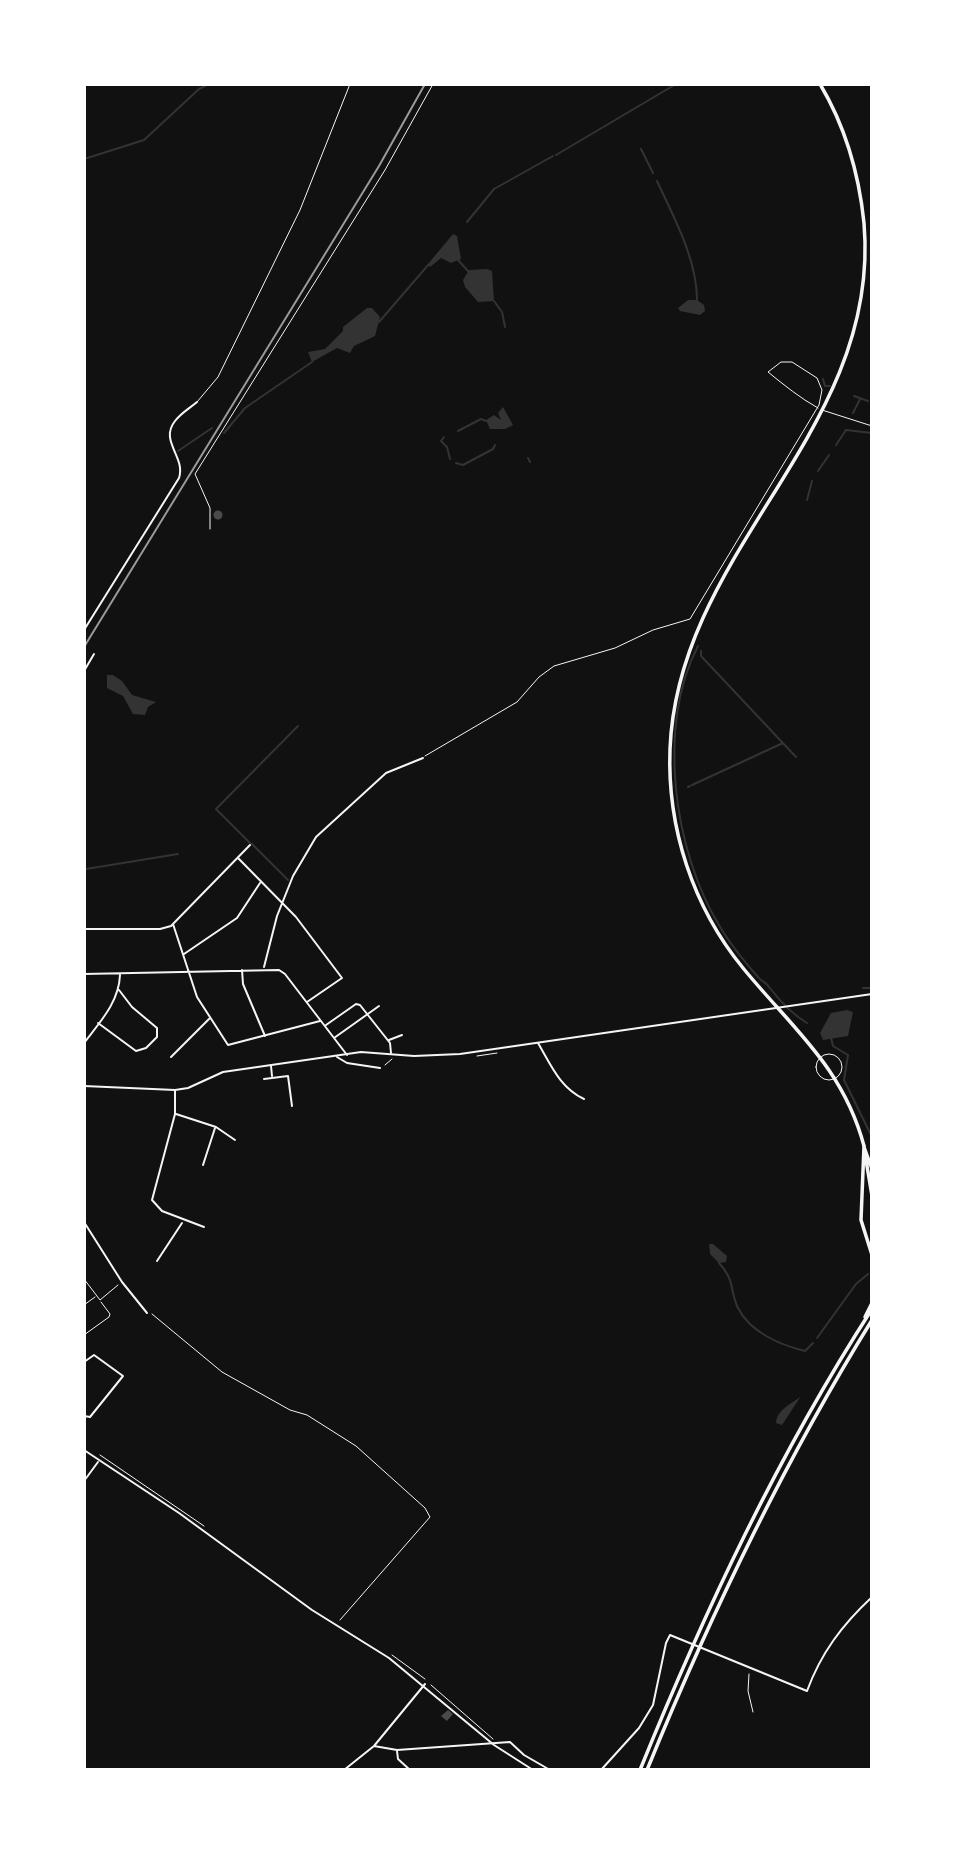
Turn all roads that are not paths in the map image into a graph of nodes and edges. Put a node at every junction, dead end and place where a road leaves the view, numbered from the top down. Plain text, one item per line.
1 (350, 84) edge
2 (820, 84) edge
3 (197, 402) joint
4 (872, 426) edge
5 (84, 630) edge
6 (93, 654) dead end
7 (84, 671) edge
8 (423, 758) joint
9 (250, 845) dead end
10 (238, 858) junction
11 (261, 882) junction
12 (283, 903) junction
13 (173, 924) junction
14 (84, 929) edge
15 (183, 954) junction
16 (264, 968) junction
17 (242, 970) junction
18 (188, 972) junction
19 (84, 974) edge
20 (120, 974) junction
21 (119, 990) junction
22 (872, 994) edge
23 (307, 1003) junction
24 (379, 1006) dead end
25 (368, 1015) junction
26 (210, 1019) junction
27 (320, 1021) junction
28 (98, 1023) junction
29 (324, 1026) junction
30 (402, 1035) dead end
31 (266, 1037) junction
32 (334, 1038) junction
33 (388, 1041) junction
34 (538, 1042) junction
35 (84, 1043) edge
36 (391, 1054) junction
37 (346, 1055) junction
38 (821, 1056) junction
39 (172, 1057) dead end
40 (337, 1057) junction
41 (271, 1066) junction
42 (380, 1068) dead end
43 (272, 1078) junction
44 (836, 1078) junction
45 (264, 1079) dead end
46 (84, 1086) edge
47 (175, 1090) junction
48 (584, 1099) dead end
49 (292, 1106) dead end
50 (175, 1114) junction
51 (216, 1127) junction
52 (235, 1140) dead end
53 (863, 1146) junction
54 (203, 1165) dead end
55 (872, 1169) edge
56 (872, 1196) edge
57 (84, 1222) edge
58 (182, 1222) junction
59 (204, 1227) dead end
60 (872, 1255) edge
61 (157, 1261) dead end
62 (872, 1303) edge
63 (872, 1309) edge
64 (147, 1313) dead end
65 (865, 1320) junction
66 (872, 1320) edge
67 (84, 1362) edge
68 (84, 1416) edge
69 (84, 1450) edge
70 (99, 1461) junction
71 (84, 1482) edge
72 (872, 1597) edge
73 (425, 1684) junction
74 (494, 1745) junction
75 (374, 1746) junction
76 (397, 1750) junction
77 (344, 1770) edge
78 (410, 1770) edge
79 (533, 1770) edge
80 (550, 1770) edge
81 (601, 1770) edge
82 (640, 1770) edge
83 (647, 1770) edge

1 - 3 lane
2 - 38 highway
3 - 5 street
4 - 8 lane
6 - 7 street
8 - 12 street
9 - 10 street
10 - 11 street
10 - 13 street
11 - 12 street
11 - 15 street
12 - 16 street
12 - 23 street
13 - 14 street
13 - 15 street
15 - 18 street
16 - 17 street
16 - 23 street
17 - 18 street
17 - 31 street
18 - 20 street
18 - 26 street
19 - 20 street
20 - 21 street
21 - 28 street
21 - 28 street
22 - 34 street
23 - 27 street
24 - 25 street
25 - 29 street
25 - 32 street
25 - 33 street
26 - 31 street
26 - 39 street
27 - 29 street
27 - 31 street
28 - 35 street
29 - 32 street
30 - 33 street
32 - 37 street
33 - 36 street
34 - 36 street
34 - 48 street
36 - 37 street
37 - 40 street
38 - 44 highway
38 - 44 lane
38 - 44 lane
40 - 41 street
40 - 42 street
41 - 43 street
41 - 47 street
43 - 45 street
43 - 49 street
44 - 53 highway
46 - 47 street
47 - 50 street
50 - 51 street
50 - 58 street
51 - 52 street
51 - 54 street
53 - 55 highway
53 - 56 highway
53 - 60 highway
57 - 64 street
58 - 59 street
58 - 61 street
62 - 65 highway
63 - 65 highway
65 - 82 highway
66 - 83 highway
67 - 68 street
69 - 70 street
70 - 71 street
70 - 73 street
72 - 81 street
73 - 74 street
73 - 75 street
74 - 76 street
74 - 79 street
74 - 80 street
75 - 76 street
75 - 77 street
76 - 78 street

